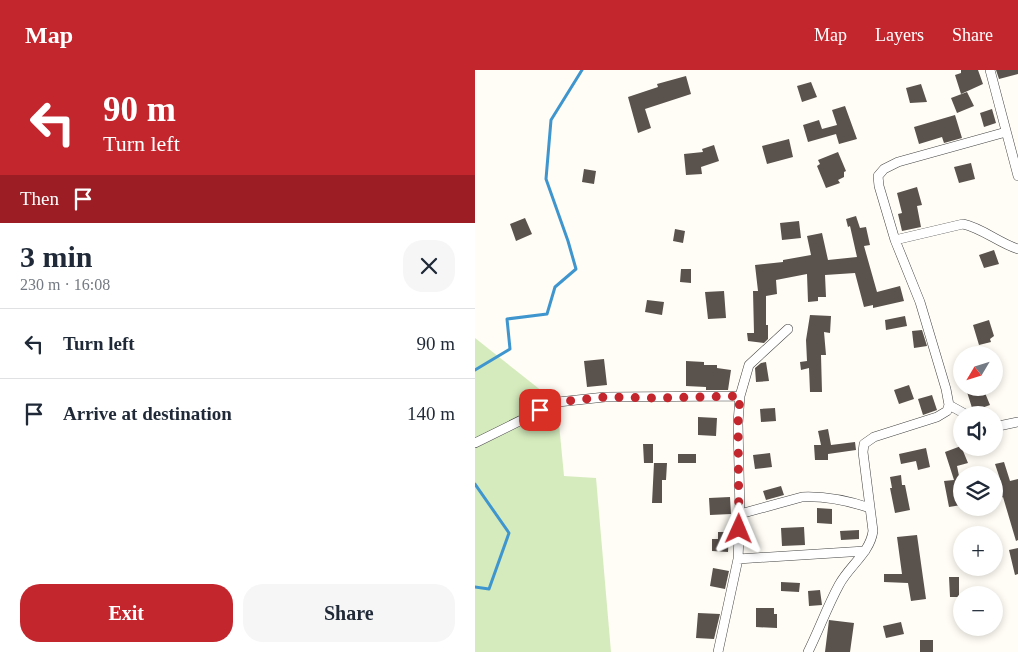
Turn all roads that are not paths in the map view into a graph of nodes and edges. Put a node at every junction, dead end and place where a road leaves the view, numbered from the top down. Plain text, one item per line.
1 (990, 70) edge
2 (1006, 132) junction
3 (1018, 176) edge
4 (895, 240) junction
5 (1018, 249) edge
6 (788, 329) dead end
7 (740, 396) junction
8 (949, 405) junction
9 (953, 407) edge
10 (1018, 422) edge
11 (1003, 424) edge
12 (475, 443) edge
13 (870, 508) junction
14 (740, 514) junction
15 (865, 552) junction
16 (738, 559) junction
17 (718, 652) edge
18 (808, 652) edge

1 - 2 street
2 - 3 street
2 - 4 street
4 - 5 street
4 - 8 street
6 - 7 street
7 - 12 street
7 - 14 street
8 - 9 street
8 - 13 street
10 - 11 street
13 - 14 street
13 - 15 street
14 - 16 street
15 - 16 street
15 - 18 street
16 - 17 street

